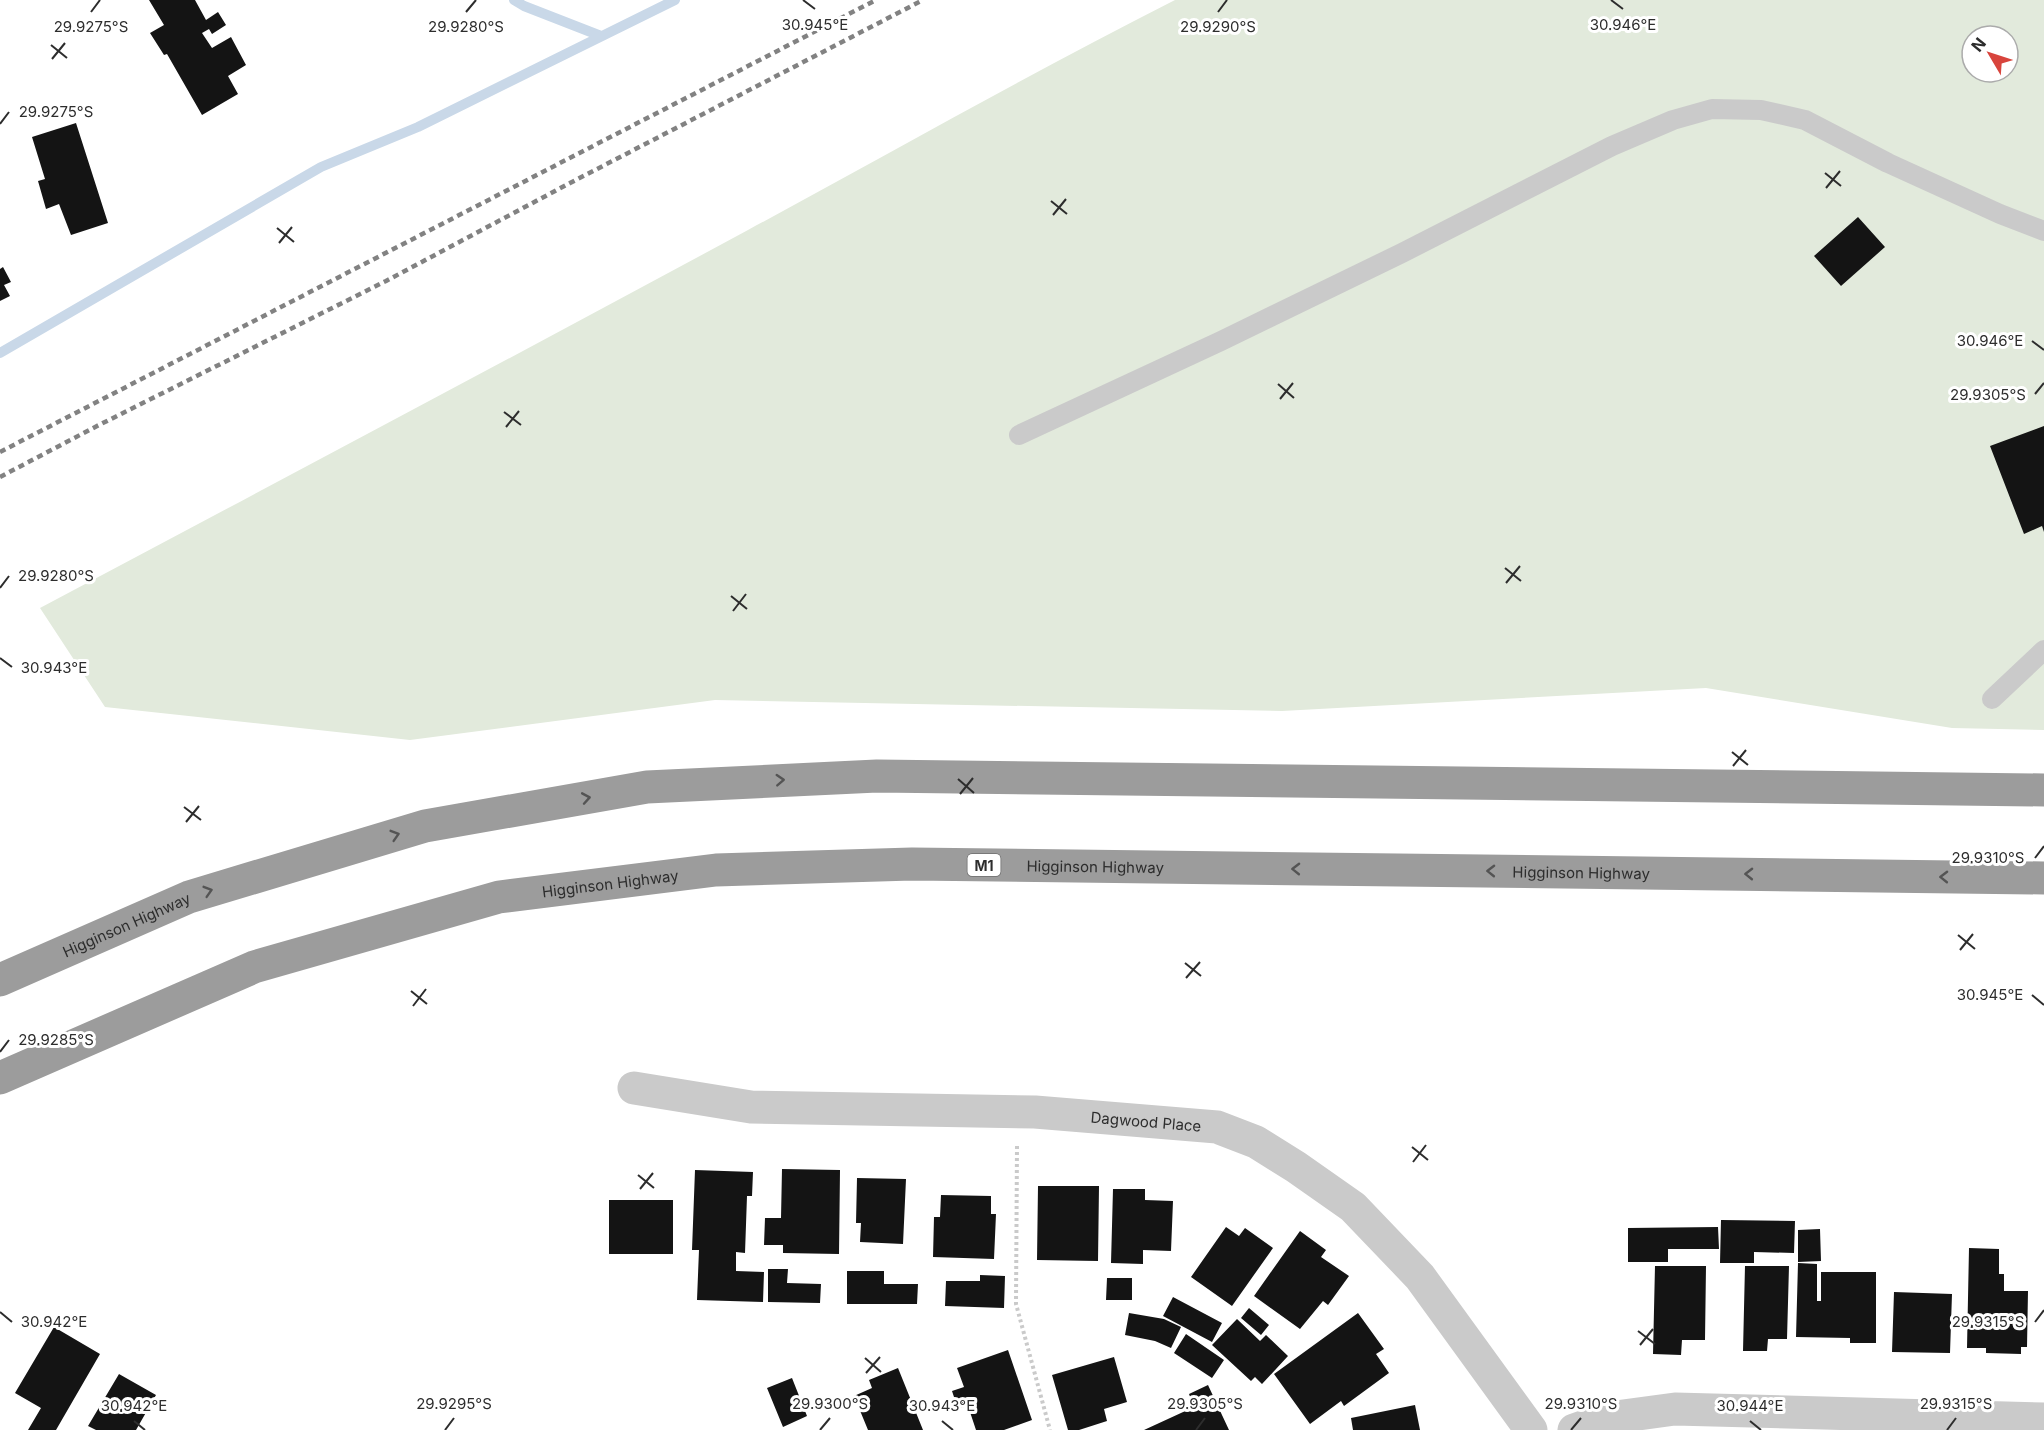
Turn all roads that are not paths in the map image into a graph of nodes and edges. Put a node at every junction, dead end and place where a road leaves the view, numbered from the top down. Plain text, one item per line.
1 (2044, 231) edge
2 (1019, 435) dead end
3 (2044, 650) edge
4 (1992, 699) dead end
5 (2044, 790) edge
6 (2044, 878) edge
7 (0, 980) edge
8 (0, 1078) edge
9 (634, 1088) dead end
10 (2044, 1419) edge
11 (1877, 1422) edge
12 (1531, 1430) edge
13 (1574, 1430) edge

1 - 2 lane
3 - 4 lane
7 -> 5 highway, Higginson Highway
6 -> 8 highway, Higginson Highway / M1
9 - 12 street, Dagwood Place
10 - 11 street
11 - 13 street

